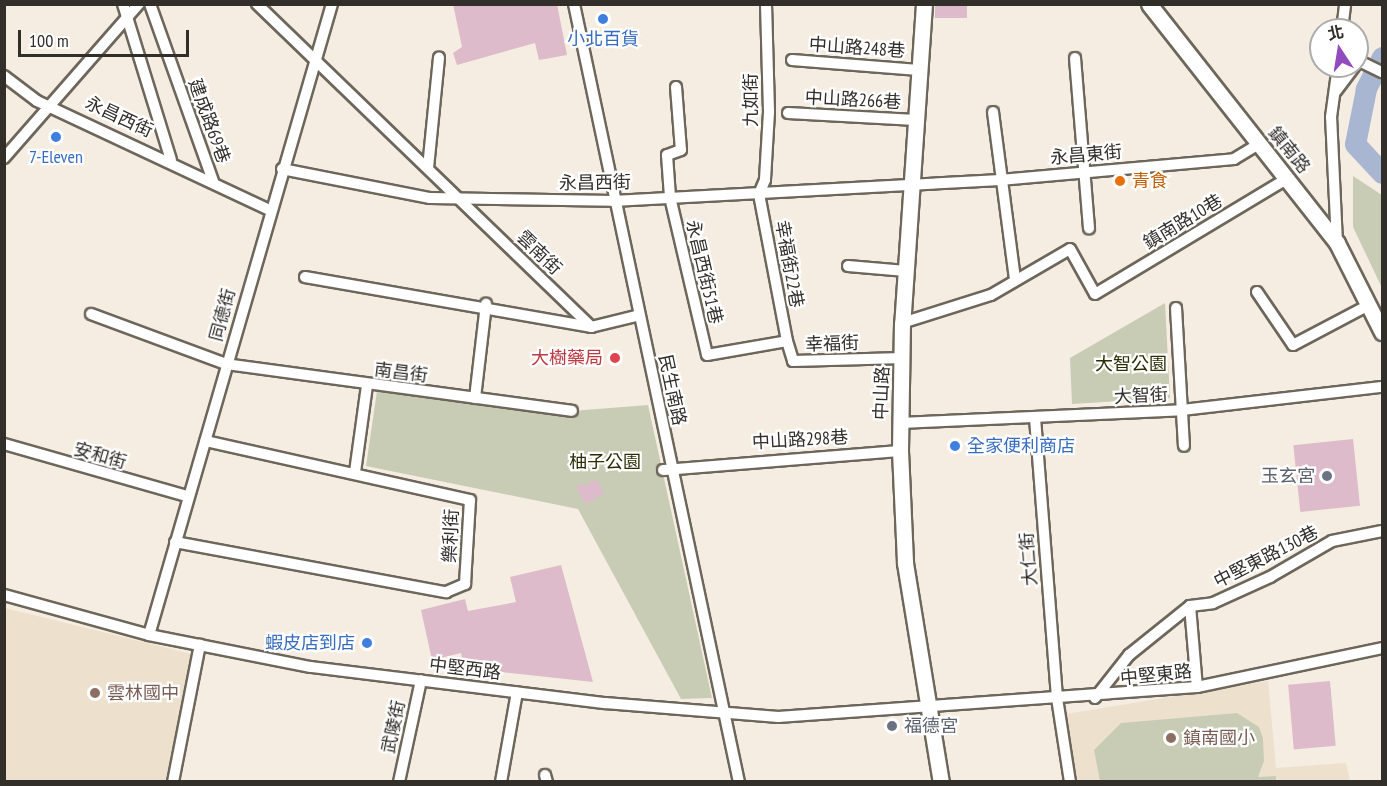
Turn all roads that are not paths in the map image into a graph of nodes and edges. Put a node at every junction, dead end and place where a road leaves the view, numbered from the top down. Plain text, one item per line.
1 (123, 4) edge
2 (139, 4) edge
3 (150, 4) edge
4 (257, 4) edge
5 (332, 4) edge
6 (574, 4) edge
7 (766, 4) edge
8 (924, 4) edge
9 (1149, 4) edge
10 (128, 19) junction
11 (314, 57) junction
12 (439, 58) dead end
13 (1075, 58) dead end
14 (792, 60) dead end
15 (919, 70) junction
16 (4, 76) edge
17 (1337, 78) edge
18 (1346, 78) edge
19 (676, 87) dead end
20 (1336, 91) junction
21 (51, 105) junction
22 (993, 112) dead end
23 (788, 113) dead end
24 (916, 120) junction
25 (1259, 144) junction
26 (4, 158) edge
27 (171, 160) junction
28 (428, 168) junction
29 (282, 169) junction
30 (1084, 172) junction
31 (1288, 178) junction
32 (1000, 180) junction
33 (213, 181) junction
34 (912, 182) junction
35 (759, 194) junction
36 (670, 197) junction
37 (460, 199) junction
38 (613, 201) junction
39 (268, 209) junction
40 (1089, 228) dead end
41 (1337, 243) junction
42 (848, 266) dead end
43 (906, 271) junction
44 (305, 277) dead end
45 (1015, 280) junction
46 (1257, 292) dead end
47 (486, 304) junction
48 (1369, 305) junction
49 (1176, 308) dead end
50 (91, 314) dead end
51 (640, 315) junction
52 (902, 323) junction
53 (591, 327) junction
54 (1383, 332) edge
55 (787, 341) junction
56 (707, 355) joint
57 (903, 358) junction
58 (226, 364) junction
59 (367, 385) junction
60 (1383, 387) edge
61 (475, 398) junction
62 (1182, 410) junction
63 (572, 411) dead end
64 (1035, 417) junction
65 (900, 423) junction
66 (205, 441) junction
67 (4, 444) edge
68 (1184, 446) dead end
69 (900, 451) junction
70 (668, 470) junction
71 (355, 472) junction
72 (187, 496) junction
73 (1383, 531) edge
74 (175, 542) junction
75 (4, 594) edge
76 (1190, 606) junction
77 (149, 635) junction
78 (200, 645) junction
79 (1383, 648) edge
80 (421, 680) junction
81 (1197, 687) junction
82 (517, 692) junction
83 (1057, 698) junction
84 (1095, 698) junction
85 (929, 703) junction
86 (723, 710) junction
87 (173, 782) edge
88 (399, 782) edge
89 (501, 782) edge
90 (739, 782) edge
91 (940, 782) edge
92 (1070, 782) edge

1 - 10 street
2 - 10 street
3 - 33 street, 建成路69巷
4 - 11 street, 雲南街
5 - 11 street, 同德街
6 - 38 street, 民生南路
7 - 35 street, 九如街
8 - 15 street, 中山路
9 - 25 street, 鎮南路
10 - 21 street
10 - 27 street
11 - 28 street, 雲南街
11 - 29 street, 同德街
12 - 28 street
13 - 30 street
14 - 15 street, 中山路248巷
15 - 24 street, 中山路
16 - 21 street, 永昌西街
17 - 20 street
18 - 20 street
19 - 36 street, 永昌西街51巷
20 - 41 street
21 - 26 street
21 - 27 street, 永昌西街
22 - 32 street
23 - 24 street, 中山路266巷
24 - 34 street, 中山路
25 - 30 street, 永昌東街
25 - 31 street, 鎮南路
27 - 33 street, 永昌西街
28 - 37 street, 雲南街
29 - 37 street, 永昌西街
29 - 39 street, 同德街
30 - 32 street, 永昌東街
30 - 40 street
31 - 41 street, 鎮南路
31 - 45 street, 鎮南路10巷
32 - 34 street, 永昌東街
32 - 45 street
33 - 39 street, 永昌西街
34 - 35 street, 永昌西街
34 - 43 street, 中山路
35 - 36 street, 永昌西街
35 - 55 street, 幸福街22巷
36 - 38 street, 永昌西街
36 - 56 street, 永昌西街51巷
37 - 38 street, 永昌西街
37 - 53 street, 雲南街
38 - 51 street, 民生南路
39 - 58 street, 同德街
41 - 48 street, 鎮南路
42 - 43 street
43 - 52 street, 中山路
44 - 47 street
45 - 52 street
46 - 48 street
47 - 53 street
47 - 61 street
48 - 54 street, 鎮南路
49 - 62 street
50 - 58 street, 南昌街
51 - 53 street
51 - 70 street, 民生南路
52 - 57 street, 中山路
55 - 56 street, 幸福街
55 - 57 street, 幸福街
57 - 65 street, 中山路
58 - 59 street, 南昌街
58 - 66 street, 同德街
59 - 61 street, 南昌街
59 - 71 street
60 - 62 street, 大智街
61 - 63 street, 南昌街
62 - 64 street, 大智街
62 - 68 street
64 - 65 street, 大智街
64 - 83 street, 大仁街
65 - 69 street, 中山路
66 - 71 street, 樂利街
66 - 72 street, 同德街
67 - 72 street, 安和街
69 - 70 street, 中山路298巷
69 - 85 street, 中山路
70 - 86 street, 民生南路
71 - 74 street, 樂利街
72 - 74 street, 同德街
73 - 76 street, 中堅東路130巷
74 - 77 street, 同德街
75 - 77 street, 中堅西路
76 - 81 street
76 - 84 street, 中堅東路130巷
77 - 78 street, 中堅西路
78 - 80 street, 中堅西路
78 - 87 street
79 - 81 street, 中堅東路
80 - 82 street, 中堅西路
80 - 88 street, 武陵街
81 - 84 street, 中堅東路
82 - 86 street, 中堅西路
82 - 89 street
83 - 84 street, 中堅東路
83 - 85 street, 中堅東路
83 - 92 street, 大仁街
85 - 86 street, 中堅西路
85 - 91 street, 中山路
86 - 90 street, 民生南路

